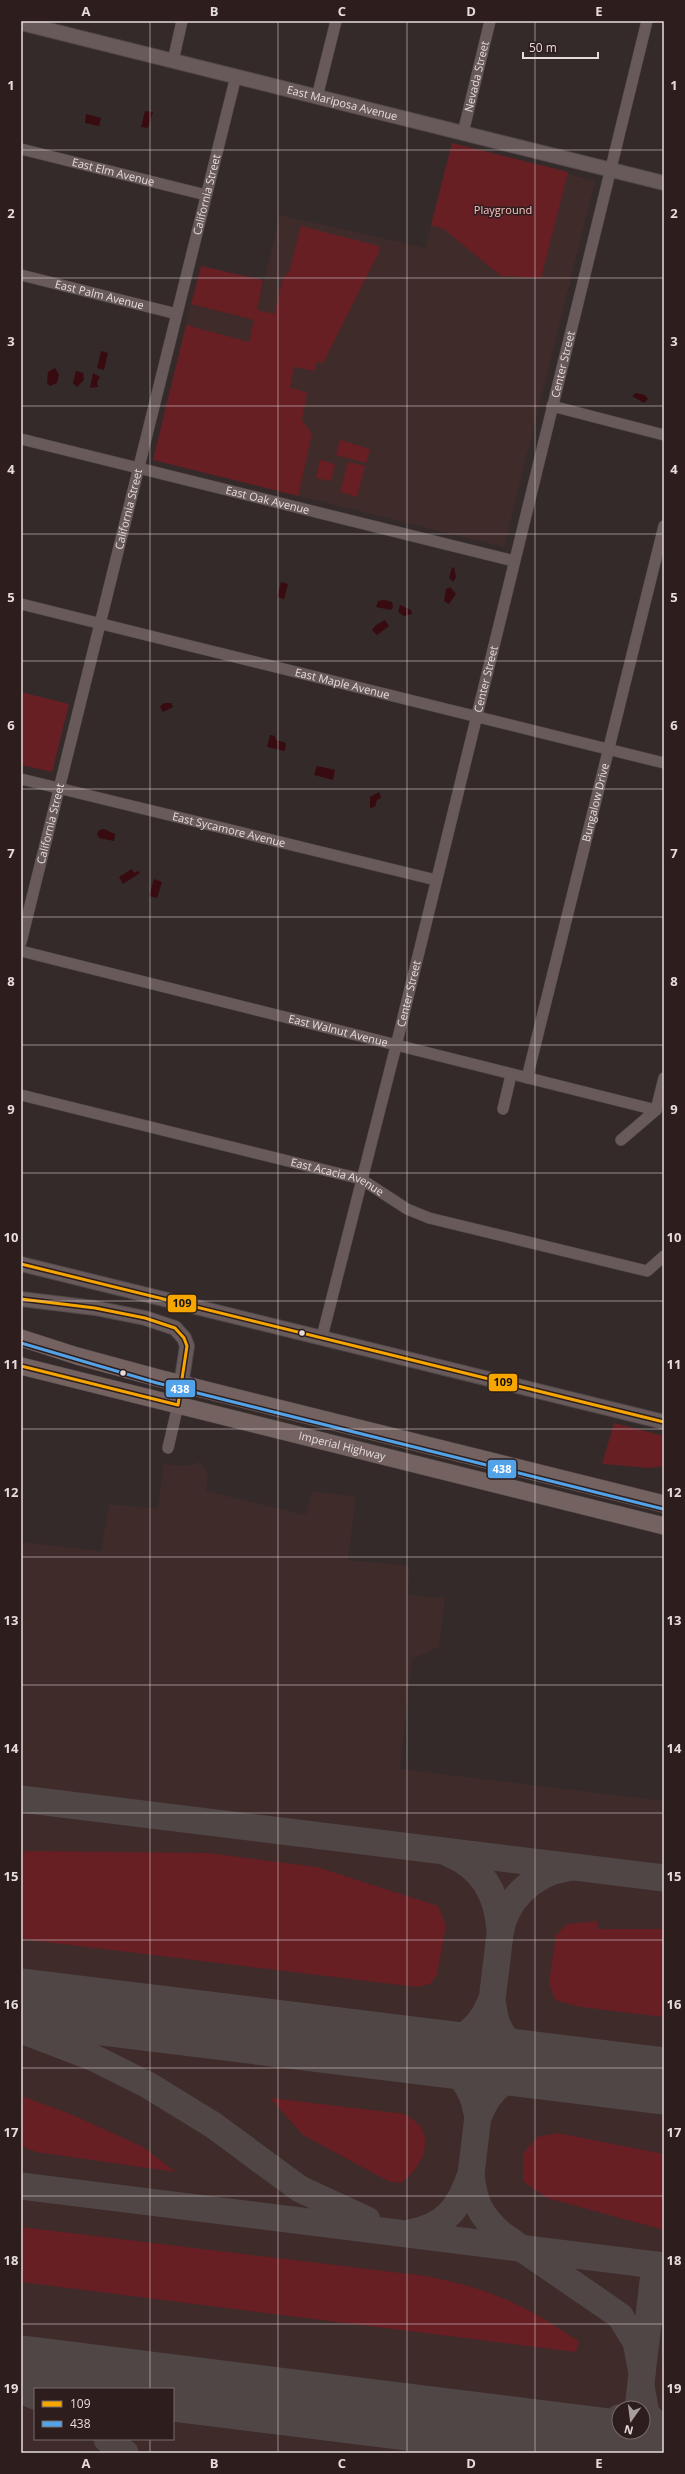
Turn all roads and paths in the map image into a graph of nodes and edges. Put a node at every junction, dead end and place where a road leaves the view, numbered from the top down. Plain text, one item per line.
1 (182, 21) edge
2 (336, 21) edge
3 (490, 21) edge
4 (647, 21) edge
5 (26, 23) edge
6 (173, 61) junction
7 (236, 76) junction
8 (317, 97) junction
9 (463, 133) junction
10 (21, 150) edge
11 (610, 169) junction
12 (664, 183) edge
13 (206, 195) junction
14 (21, 275) edge
15 (177, 314) junction
16 (552, 406) junction
17 (664, 435) edge
18 (21, 439) edge
19 (139, 469) junction
20 (664, 526) edge
21 (514, 561) junction
22 (21, 604) edge
23 (101, 624) junction
24 (477, 717) junction
25 (608, 750) junction
26 (664, 763) edge
27 (21, 779) edge
28 (61, 789) junction
29 (436, 880) junction
30 (21, 942) edge
31 (21, 951) edge
32 (396, 1046) junction
33 (511, 1075) junction
34 (527, 1078) junction
35 (664, 1078) edge
36 (21, 1095) edge
37 (503, 1109) dead end
38 (656, 1110) junction
39 (621, 1140) dead end
40 (361, 1179) junction
41 (664, 1256) edge
42 (21, 1264) edge
43 (21, 1298) edge
44 (322, 1337) junction
45 (21, 1338) edge
46 (21, 1366) edge
47 (181, 1384) junction
48 (178, 1406) junction
49 (664, 1422) edge
50 (168, 1448) dead end
51 (664, 1504) edge
52 (664, 1526) edge

1 - 6 street
2 - 8 street
3 - 9 street, Nevada Street
4 - 11 street, Center Street
5 - 6 street, East Mariposa Avenue
6 - 7 street, East Mariposa Avenue
7 - 8 street, East Mariposa Avenue
7 - 13 street, California Street
8 - 9 street, East Mariposa Avenue
9 - 11 street, East Mariposa Avenue
10 - 13 street, East Elm Avenue
11 - 12 street, East Mariposa Avenue
11 - 16 street, Center Street
13 - 15 street, California Street
14 - 15 street, East Palm Avenue
15 - 19 street, California Street
16 - 17 street
16 - 21 street, Center Street
18 - 19 street, East Oak Avenue
19 - 21 street, East Oak Avenue
19 - 23 street, California Street
20 - 25 street, Bungalow Drive
21 - 24 street, Center Street
22 - 23 street, East Maple Avenue
23 - 24 street, East Maple Avenue
23 - 28 street, California Street
24 - 25 street, East Maple Avenue
24 - 29 street, Center Street
25 - 26 street, East Maple Avenue
25 - 34 street, Bungalow Drive
27 - 28 street, East Sycamore Avenue
28 - 29 street, East Sycamore Avenue
28 - 30 street, California Street
29 - 32 street, Center Street
31 - 32 street, East Walnut Avenue
32 - 33 street, East Walnut Avenue
32 - 40 street, Center Street
33 - 34 street, East Walnut Avenue
33 - 37 street
34 - 38 street, East Walnut Avenue
35 - 38 street
36 - 40 street, East Acacia Avenue
38 - 39 street
40 - 41 street, East Acacia Avenue
40 - 44 street, Center Street
42 - 44 street
43 - 47 street
44 - 49 street
45 - 47 main road, Imperial Highway
46 - 48 main road, Imperial Highway
47 - 48 street
47 - 51 main road, Imperial Highway
48 - 50 street
48 - 52 main road, Imperial Highway

